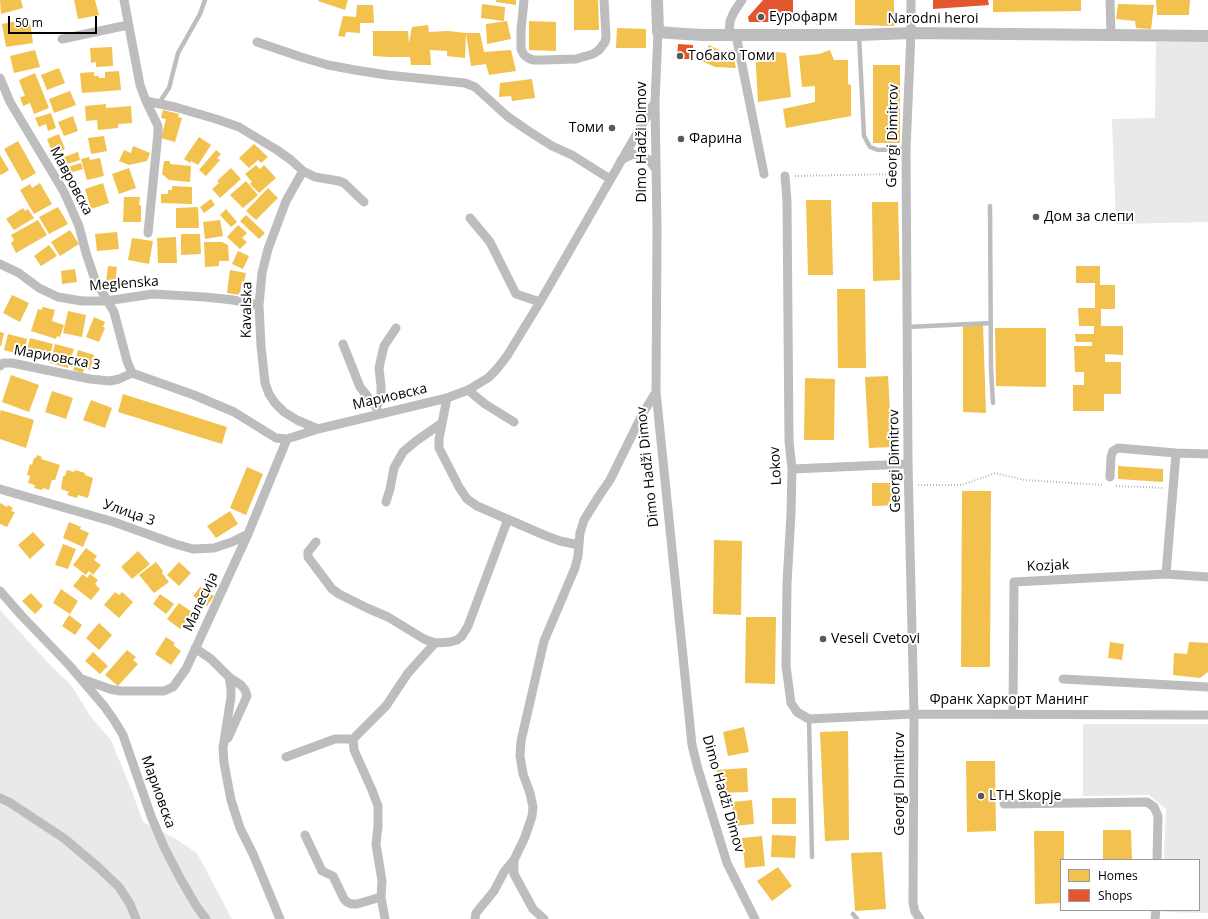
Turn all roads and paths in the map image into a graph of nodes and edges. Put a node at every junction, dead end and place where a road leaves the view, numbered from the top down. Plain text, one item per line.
1 (124, 0) edge
2 (205, 0) edge
3 (524, 0) edge
4 (604, 0) edge
5 (657, 0) edge
6 (742, 0) edge
7 (911, 0) edge
8 (1110, 0) edge
9 (128, 25) junction
10 (658, 32) junction
11 (911, 34) junction
12 (732, 35) junction
13 (858, 35) junction
14 (1111, 36) junction
15 (1208, 36) edge
16 (62, 39) dead end
17 (257, 42) dead end
18 (0, 78) edge
19 (146, 101) junction
20 (655, 102) junction
21 (159, 103) junction
22 (906, 149) junction
23 (621, 160) junction
24 (656, 170) junction
25 (303, 171) junction
26 (764, 174) dead end
27 (906, 174) junction
28 (785, 176) joint
29 (610, 179) junction
30 (364, 202) dead end
31 (990, 206) dead end
32 (470, 218) dead end
33 (148, 233) dead end
34 (0, 264) edge
35 (106, 301) junction
36 (540, 302) junction
37 (259, 305) junction
38 (991, 323) junction
39 (907, 327) junction
40 (396, 328) dead end
41 (343, 344) dead end
42 (0, 366) edge
43 (132, 373) junction
44 (468, 390) junction
45 (656, 392) junction
46 (447, 398) junction
47 (993, 403) dead end
48 (378, 411) junction
49 (514, 422) dead end
50 (442, 424) junction
51 (318, 429) junction
52 (287, 439) junction
53 (1176, 453) junction
54 (1208, 454) edge
55 (908, 464) junction
56 (792, 469) junction
57 (1111, 481) junction
58 (909, 484) junction
59 (0, 489) edge
60 (1173, 489) junction
61 (386, 502) dead end
62 (508, 519) junction
63 (248, 534) junction
64 (316, 542) dead end
65 (579, 545) junction
66 (1166, 574) junction
67 (1208, 577) edge
68 (0, 591) edge
69 (435, 643) junction
70 (195, 648) junction
71 (229, 678) junction
72 (80, 679) junction
73 (1063, 679) dead end
74 (1208, 686) edge
75 (1013, 713) junction
76 (914, 714) junction
77 (1208, 715) edge
78 (809, 719) junction
79 (353, 739) junction
80 (223, 748) junction
81 (286, 757) dead end
82 (0, 798) edge
83 (1004, 804) dead end
84 (305, 835) dead end
85 (812, 857) dead end
86 (1157, 859) edge
87 (514, 860) junction
88 (381, 896) junction
89 (853, 914) dead end
90 (136, 919) edge
91 (206, 919) edge
92 (280, 919) edge
93 (385, 919) edge
94 (475, 919) edge
95 (544, 919) edge
96 (755, 919) edge
97 (857, 919) edge
98 (920, 919) edge

1 - 9 street
2 - 21 lane
3 - 4 street
5 - 10 street, Dimo Hadži Dimov
6 - 12 street
7 - 11 street, Georgi Dimitrov
8 - 14 street
9 - 16 street
9 - 19 street
10 - 12 street, Narodni heroi
10 - 20 street, Dimo Hadži Dimov
11 - 13 street, Narodni heroi
11 - 14 street, Narodni heroi
11 - 22 street, Georgi Dimitrov
12 - 13 street, Narodni heroi
12 - 26 street
13 - 22 lane
14 - 15 street, Narodni heroi
17 - 29 street
18 - 35 street, Мавровска
19 - 21 street
19 - 33 street
20 - 23 street, Мариовска
20 - 24 street, Dimo Hadži Dimov
21 - 25 street
22 - 27 street, Georgi Dimitrov
23 - 24 street
23 - 29 street, Мариовска
24 - 45 street, Dimo Hadži Dimov
25 - 30 street
25 - 37 street, Kavalska
27 - 28 path
27 - 39 street, Georgi Dimitrov
28 - 56 street, Lokov
29 - 36 street, Мариовска
31 - 38 lane
32 - 36 street
34 - 35 street, Meglenska
35 - 37 street, Meglenska
35 - 43 street
36 - 44 street, Мариовска
37 - 51 street, Kavalska
38 - 39 lane
38 - 47 lane
39 - 55 street, Georgi Dimitrov
40 - 48 street
41 - 48 street
42 - 43 street, Мариовска 3
43 - 52 street
44 - 46 street, Мариовска
44 - 49 street
45 - 65 street
45 - 96 street, Dimo Hadži Dimov
46 - 48 street, Мариовска
46 - 50 street
48 - 51 street, Мариовска
50 - 61 street
50 - 62 street
51 - 52 street, Мариовска
52 - 63 street, Малесија
53 - 54 street
53 - 57 street
53 - 60 street
55 - 56 street
55 - 58 street, Georgi Dimitrov
56 - 78 street, Lokov
57 - 58 path
57 - 60 path
58 - 76 street, Georgi Dimitrov
59 - 63 street, Улица 3
60 - 66 street
62 - 65 street
62 - 69 street
63 - 70 street, Малесија
64 - 69 street
65 - 87 street
66 - 67 street, Kozjak
66 - 75 street, Kozjak
68 - 72 street
69 - 79 street
70 - 71 street
70 - 72 street, Малесија
71 - 80 street
71 - 80 street
72 - 91 street, Мариовска
73 - 74 street
75 - 76 street, Франк Харкорт Манинг
75 - 77 street, Франк Харкорт Манинг
76 - 78 street, Франк Харкорт Манинг
76 - 98 street, Georgi Dimitrov
78 - 85 lane
79 - 81 street
79 - 88 street
80 - 92 street
82 - 90 street
83 - 86 street
84 - 88 street
87 - 94 street
87 - 95 street
88 - 93 street
89 - 97 lane

